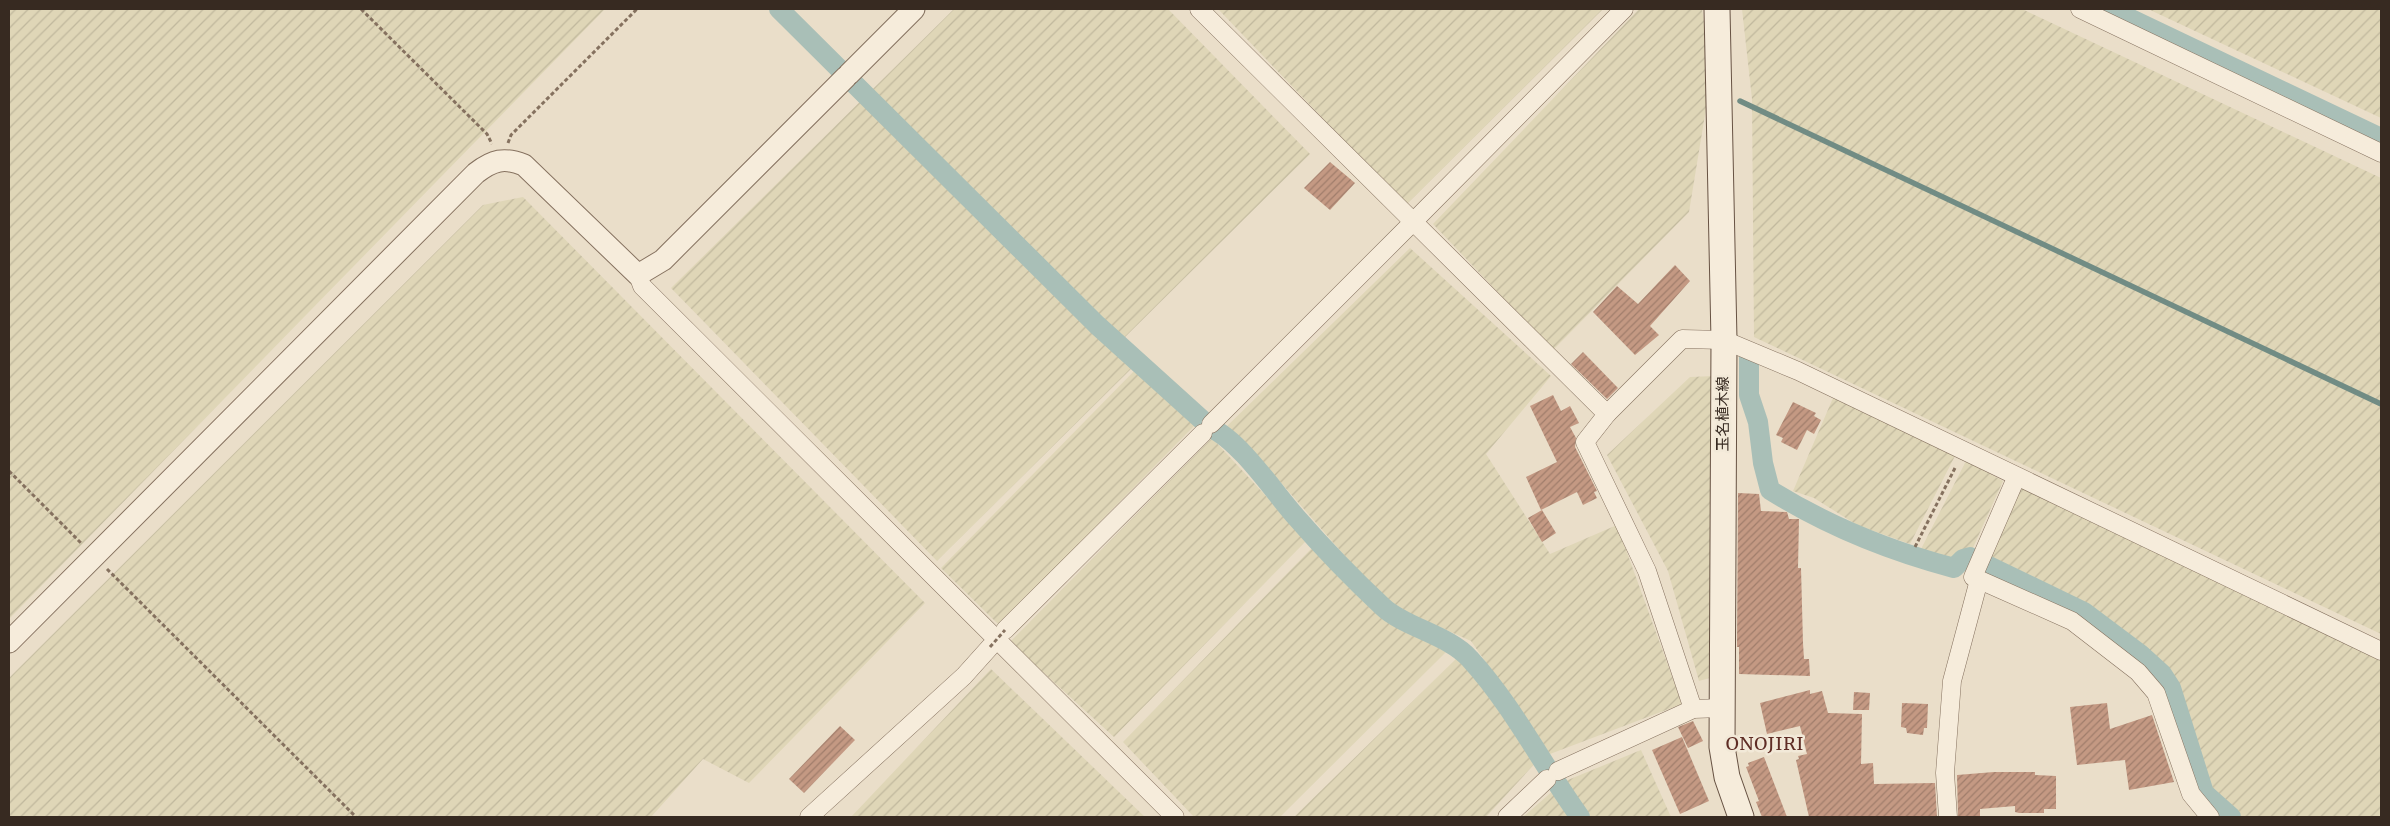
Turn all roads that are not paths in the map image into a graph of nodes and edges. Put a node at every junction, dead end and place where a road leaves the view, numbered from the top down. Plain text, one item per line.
1 (914, 9) edge
2 (1199, 9) edge
3 (1624, 9) edge
4 (1717, 9) edge
5 (2080, 9) edge
6 (2381, 153) edge
7 (638, 275) junction
8 (1724, 340) junction
9 (1607, 414) junction
10 (2016, 478) junction
11 (1980, 580) junction
12 (1006, 630) road end
13 (9, 642) edge
14 (990, 646) road end
15 (2381, 651) edge
16 (1722, 708) junction
17 (1693, 709) junction
18 (810, 817) edge
19 (1175, 817) edge
20 (1507, 817) edge
21 (1741, 817) edge
22 (1948, 817) edge
23 (2210, 817) edge

1 - 7 street
2 - 9 street
3 - 12 street
4 - 8 main road, 玉名植木線
5 - 6 street
7 - 13 street
7 - 19 street
8 - 9 street
8 - 10 street
8 - 16 main road, 玉名植木線
9 - 17 street
10 - 11 street
10 - 15 street
11 - 22 street
11 - 23 street
14 - 18 street
16 - 17 street
16 - 21 main road, 玉名植木線
17 - 20 street

